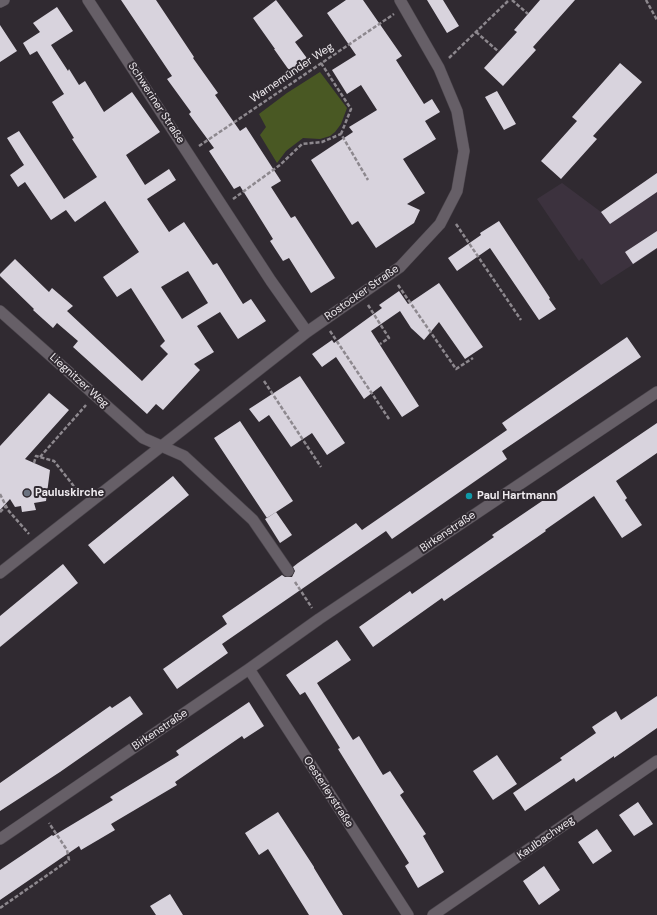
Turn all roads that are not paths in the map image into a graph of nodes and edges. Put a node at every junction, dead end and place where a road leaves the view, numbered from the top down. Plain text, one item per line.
1 (4, 0) edge
2 (88, 0) edge
3 (0, 2) edge
4 (402, 4) edge
5 (0, 311) edge
6 (307, 332) junction
7 (657, 392) edge
8 (161, 445) junction
9 (288, 571) road end
10 (0, 573) edge
11 (249, 670) junction
12 (657, 761) edge
13 (0, 839) edge
14 (408, 915) edge
15 (433, 915) edge

1 - 3 street
2 - 6 street, Schweriner Straße
4 - 6 street, Rostocker Straße
5 - 8 street, Liegnitzer Weg
6 - 8 street, Rostocker Straße
7 - 11 street, Birkenstraße
8 - 9 street
8 - 10 street, Rostocker Straße
11 - 13 street, Birkenstraße
11 - 14 street, Oesterleystraße
12 - 15 street, Kaulbachweg

